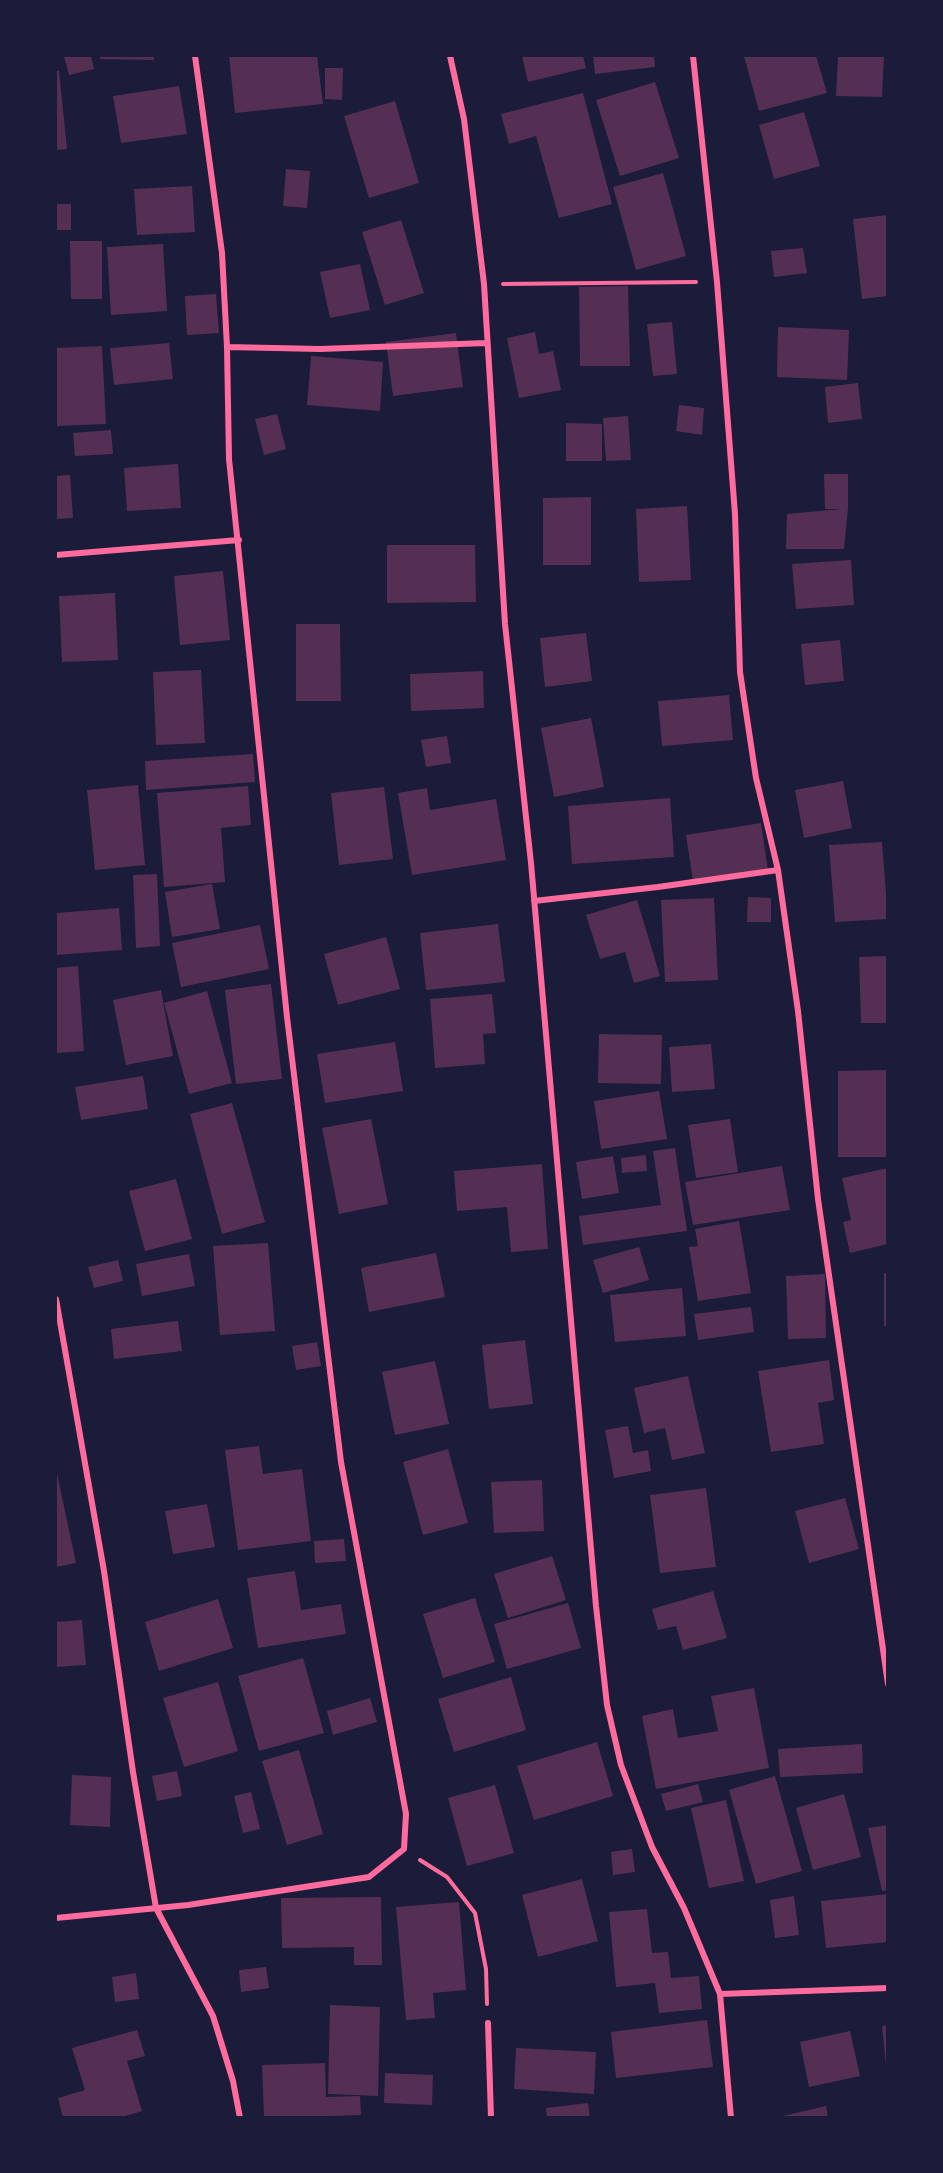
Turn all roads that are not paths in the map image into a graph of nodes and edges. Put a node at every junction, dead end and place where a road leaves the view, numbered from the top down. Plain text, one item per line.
1 (195, 56) edge
2 (450, 56) edge
3 (693, 56) edge
4 (488, 343) junction
5 (227, 348) junction
6 (238, 540) junction
7 (56, 555) edge
8 (778, 870) junction
9 (534, 901) junction
10 (56, 1299) edge
11 (888, 1684) edge
12 (156, 1908) junction
13 (56, 1918) edge
14 (888, 1988) edge
15 (720, 1994) junction
16 (488, 2023) road end
17 (240, 2118) edge
18 (491, 2118) edge
19 (731, 2118) edge

1 - 5 street
2 - 4 street
3 - 8 street
4 - 5 street
4 - 9 street
5 - 6 street
6 - 7 street
6 - 12 street
8 - 9 street
8 - 11 street
9 - 15 street
10 - 12 street
12 - 13 street
12 - 17 street
14 - 15 street
15 - 19 street
16 - 18 street

